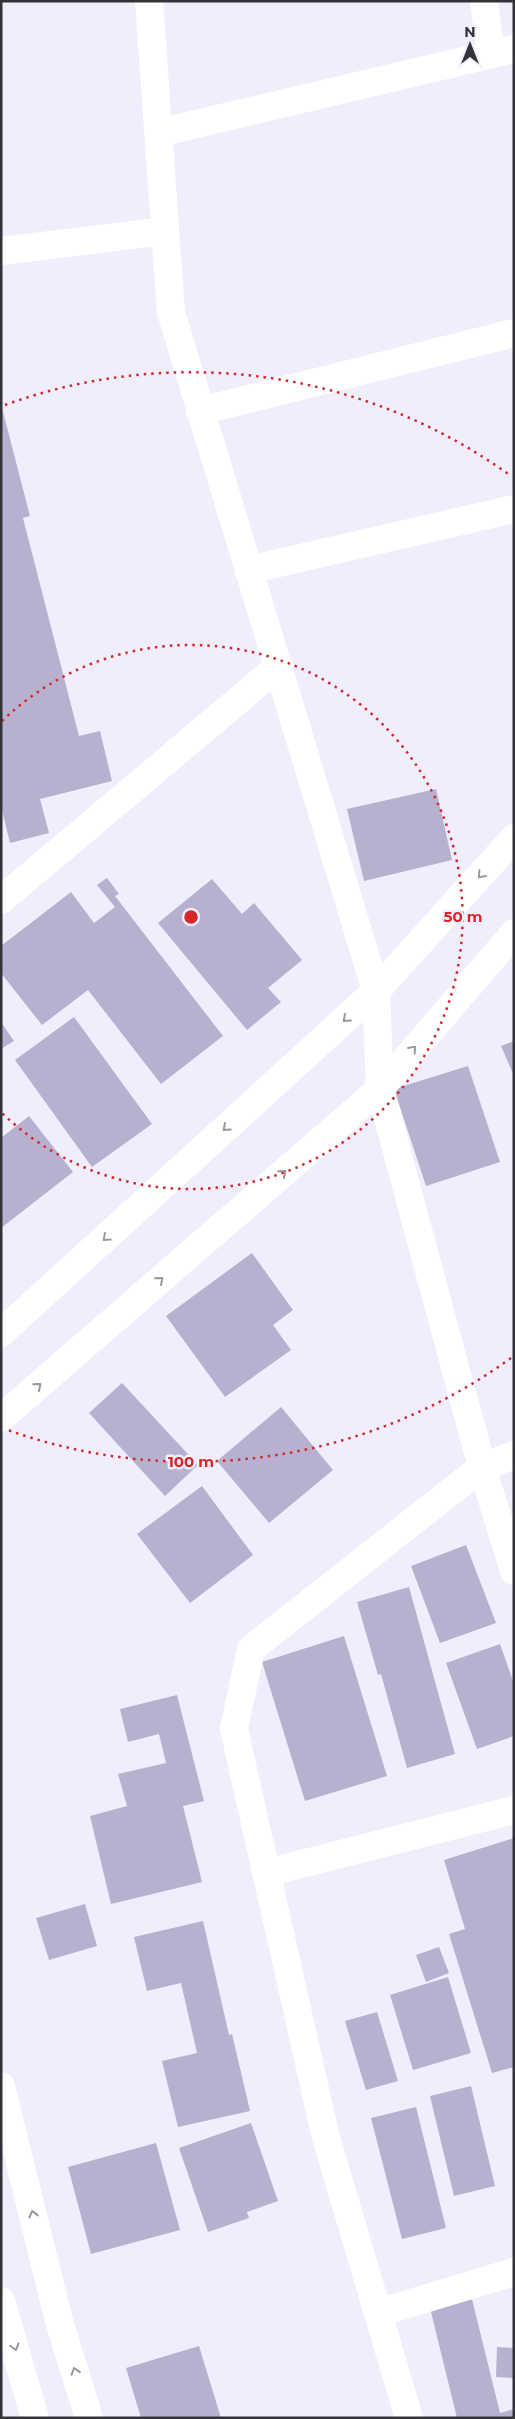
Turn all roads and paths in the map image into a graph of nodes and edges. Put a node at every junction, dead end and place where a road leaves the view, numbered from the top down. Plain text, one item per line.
1 (149, 1) edge
2 (484, 1) edge
3 (503, 51) edge
4 (158, 133) junction
5 (165, 231) junction
6 (1, 251) edge
7 (514, 332) edge
8 (200, 411) junction
9 (514, 509) edge
10 (248, 570) junction
11 (279, 666) junction
12 (514, 838) edge
13 (3, 891) edge
14 (514, 933) edge
15 (376, 991) junction
16 (380, 1089) junction
17 (1, 1333) edge
18 (1, 1418) edge
19 (514, 1455) edge
20 (482, 1467) junction
21 (514, 1571) edge
22 (514, 1810) edge
23 (266, 1874) junction
24 (1, 2086) edge
25 (514, 2272) edge
26 (1, 2301) edge
27 (378, 2313) junction
28 (35, 2418) edge
29 (89, 2418) edge
30 (409, 2418) edge

1 - 4 street
2 - 3 street
3 - 4 street
4 - 5 street
5 - 6 street
5 - 8 street
7 - 8 street
8 - 10 street
9 - 10 street
10 - 11 street
11 - 13 street
11 - 15 street
12 -> 15 street
16 -> 14 street
15 - 16 street
15 -> 17 street
18 -> 16 street
16 - 20 street
19 - 20 street
20 - 21 street
20 - 23 street
22 - 23 street
23 - 27 street
29 -> 24 street
25 - 27 street
26 -> 28 street
27 - 30 street

